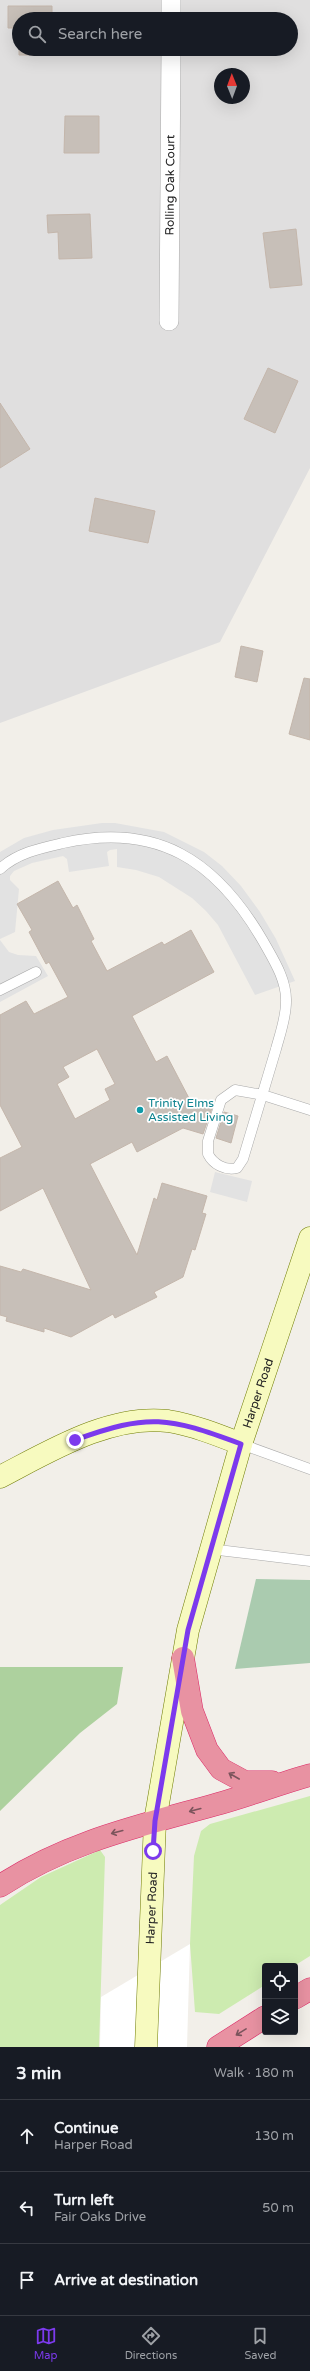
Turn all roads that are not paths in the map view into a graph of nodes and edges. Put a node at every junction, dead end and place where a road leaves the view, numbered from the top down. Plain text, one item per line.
1 (171, 0) edge
2 (171, 12) edge
3 (171, 56) edge
4 (169, 321) dead end
5 (0, 869) edge
6 (36, 972) dead end
7 (0, 990) edge
8 (263, 1095) junction
9 (310, 1110) edge
10 (310, 1238) edge
11 (241, 1444) junction
12 (310, 1469) edge
13 (0, 1477) edge
14 (210, 1549) junction
15 (310, 1562) edge
16 (183, 1658) junction
17 (310, 1775) edge
18 (286, 1782) junction
19 (155, 1821) junction
20 (0, 1886) edge
21 (310, 1989) edge
22 (298, 1996) edge
23 (262, 2019) edge
24 (146, 2047) edge
25 (218, 2047) edge

1 - 2 street
3 - 4 street, Rolling Oak Court
5 - 8 lane
6 - 7 lane
8 - 8 lane
8 - 9 lane
10 - 11 main road, Harper Road
11 - 12 lane
11 - 13 main road
11 - 14 main road, Harper Road
14 - 15 lane
14 - 16 main road, Harper Road
18 -> 16 highway
16 - 19 main road, Harper Road
17 - 18 highway
18 -> 19 highway
19 -> 20 highway
19 - 24 main road, Harper Road
21 - 22 highway
23 -> 25 highway

